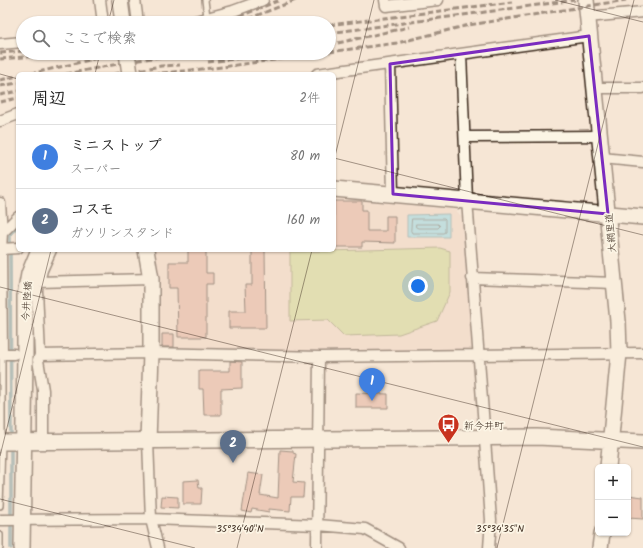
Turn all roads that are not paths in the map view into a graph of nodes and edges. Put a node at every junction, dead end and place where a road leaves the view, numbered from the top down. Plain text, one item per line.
1 (100, 0) edge
2 (120, 0) edge
3 (135, 0) edge
4 (205, 0) edge
5 (263, 0) edge
6 (385, 0) edge
7 (438, 0) edge
8 (586, 0) edge
9 (643, 12) edge
10 (102, 16) edge
11 (122, 16) edge
12 (137, 16) edge
13 (207, 16) edge
14 (211, 16) edge
15 (587, 17) junction
16 (589, 36) junction
17 (16, 43) edge
18 (0, 44) edge
19 (461, 54) junction
20 (128, 60) edge
21 (390, 64) junction
22 (130, 72) edge
23 (335, 72) edge
24 (595, 88) junction
25 (643, 88) edge
26 (16, 115) edge
27 (0, 121) edge
28 (600, 136) junction
29 (465, 137) junction
30 (602, 158) junction
31 (643, 162) edge
32 (336, 188) edge
33 (393, 194) junction
34 (467, 200) junction
35 (0, 203) edge
36 (608, 214) junction
37 (643, 217) edge
38 (16, 219) edge
39 (2, 234) junction
40 (16, 248) edge
41 (1, 249) edge
42 (38, 252) edge
43 (50, 252) edge
44 (146, 252) edge
45 (472, 278) junction
46 (151, 279) junction
47 (38, 282) junction
48 (614, 283) junction
49 (151, 353) junction
50 (619, 353) junction
51 (643, 353) edge
52 (14, 354) edge
53 (478, 354) junction
54 (319, 357) junction
55 (486, 438) junction
56 (319, 439) junction
57 (43, 441) junction
58 (148, 441) junction
59 (610, 441) junction
60 (1, 442) edge
61 (24, 442) junction
62 (643, 442) edge
63 (608, 464) edge
64 (0, 506) edge
65 (151, 519) junction
66 (0, 520) edge
67 (22, 520) junction
68 (318, 524) junction
69 (0, 535) edge
70 (602, 536) edge
71 (0, 548) edge
72 (22, 548) edge
73 (158, 548) edge
74 (317, 548) edge
75 (399, 548) edge
76 (489, 548) edge
77 (600, 548) edge

1 - 10 street
2 - 11 street
3 - 12 street
4 - 13 lane
5 - 14 street
6 - 7 street
8 - 15 street, 大網里道
9 - 15 street
15 - 16 street, 大網里道
16 - 19 street
16 - 24 street, 大網里道
17 - 18 street
19 - 21 street
19 - 29 street
20 - 22 street, bridge
21 - 23 street
21 - 33 street
24 - 25 street
24 - 28 street, 大網里道
26 - 27 street
28 - 29 street
28 - 30 street, 大網里道
29 - 34 street
30 - 31 street
30 - 36 street, 大網里道
32 - 33 street
33 - 34 street
34 - 36 street
34 - 45 street
35 - 39 street
36 - 37 street
36 - 48 street, 大網里道
38 - 39 street
39 - 41 street
40 - 41 street
41 - 52 street
42 - 52 street, 今井陸橋
43 - 47 street
44 - 46 street
45 - 48 street
45 - 53 street
46 - 47 street
46 - 49 street
47 - 52 street
48 - 50 street, 大網里道
49 - 52 street
49 - 54 street
49 - 58 street
50 - 51 street
50 - 53 street
50 - 59 street, 大網里道
52 - 57 street
52 - 60 lane
52 - 61 street, 今井陸橋
53 - 54 street
53 - 55 street
54 - 56 street
55 - 56 street
55 - 59 street
55 - 76 street
56 - 58 street
56 - 68 street
57 - 58 street
57 - 61 street
58 - 65 street
59 - 62 street
59 - 63 street, 大網里道
60 - 61 street
60 - 64 lane
61 - 67 street, 今井陸橋
65 - 67 street
65 - 68 street
65 - 73 street
66 - 67 street
67 - 72 street, 今井陸橋
68 - 74 street
68 - 75 street
69 - 71 lane
70 - 77 street

